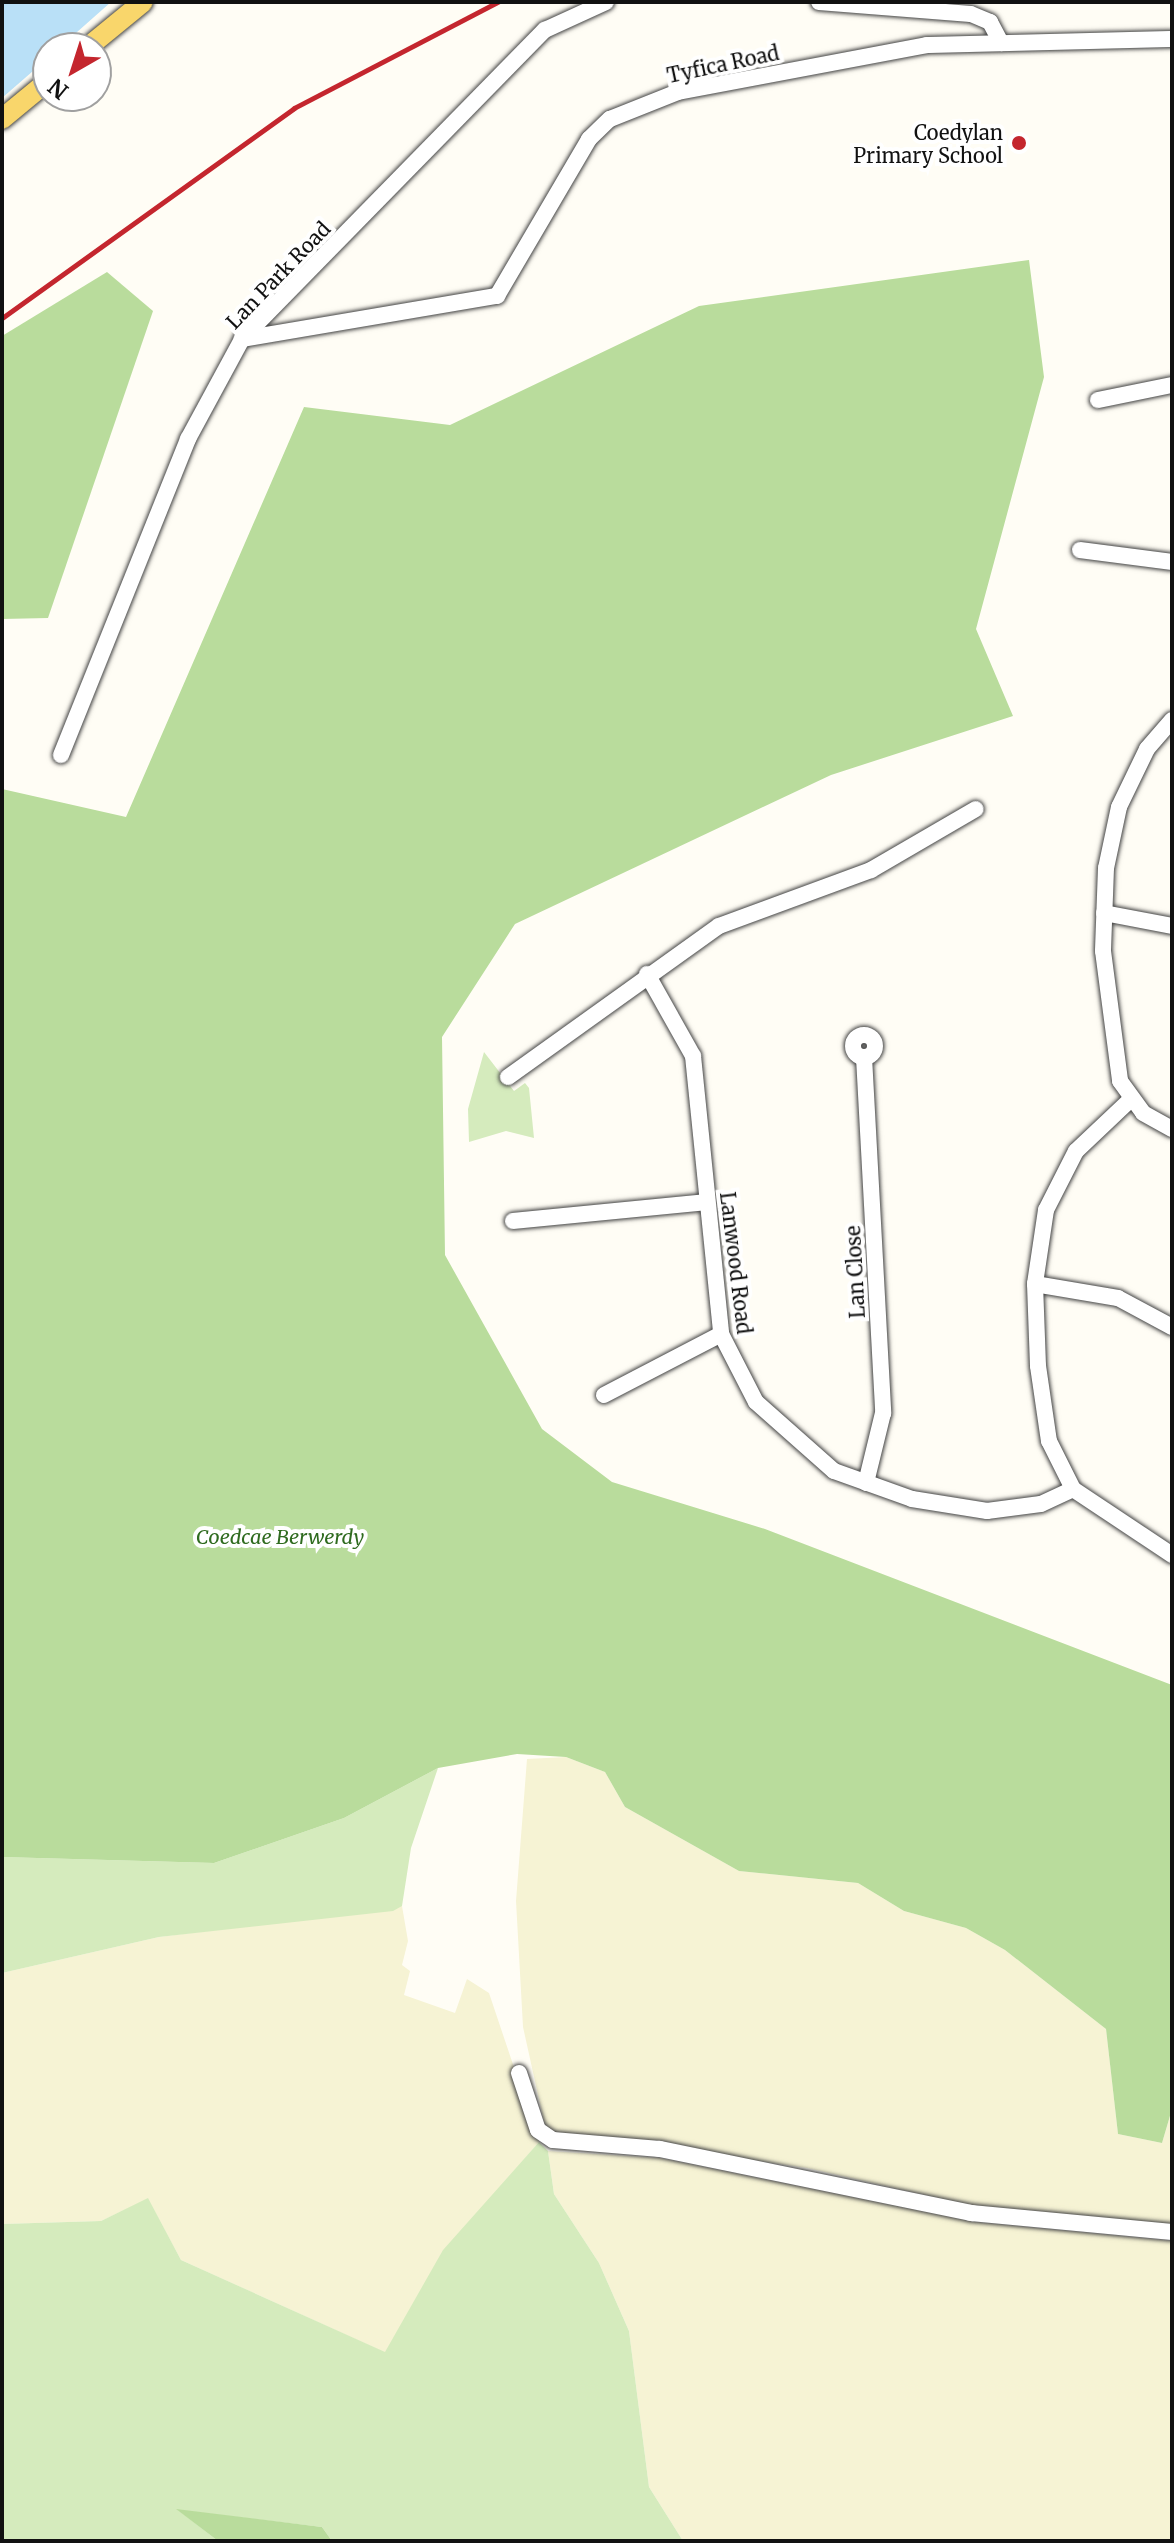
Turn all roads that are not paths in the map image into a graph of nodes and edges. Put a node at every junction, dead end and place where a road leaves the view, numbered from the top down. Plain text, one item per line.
1 (143, 2) edge
2 (606, 2) edge
3 (819, 2) edge
4 (106, 32) edge
5 (1172, 39) edge
6 (1001, 43) junction
7 (32, 94) edge
8 (2, 119) edge
9 (242, 339) junction
10 (1172, 385) edge
11 (1098, 400) dead end
12 (1080, 550) dead end
13 (1172, 562) edge
14 (1172, 720) edge
15 (61, 755) dead end
16 (976, 809) dead end
17 (1104, 913) junction
18 (1172, 926) edge
19 (647, 974) junction
20 (864, 1057) dead end
21 (508, 1077) dead end
22 (1130, 1100) junction
23 (1172, 1129) edge
24 (707, 1202) junction
25 (513, 1221) dead end
26 (1035, 1284) junction
27 (1172, 1327) edge
28 (721, 1334) junction
29 (604, 1395) dead end
30 (866, 1483) junction
31 (1073, 1489) junction
32 (1172, 1555) edge
33 (519, 2073) dead end
34 (1172, 2232) edge

1 - 4 main road
2 - 9 street, Lan Park Road
3 - 6 street
5 - 6 street, Tyfica Road
6 - 9 street, Tyfica Road
7 - 8 main road
9 - 15 street, Lan Park Road
10 - 11 street
12 - 13 street
14 - 17 street
16 - 19 street
17 - 18 street
17 - 22 street
19 - 21 street
19 - 24 street, Lanwood Road
20 - 30 street, Lan Close
22 - 23 street
22 - 26 street
24 - 25 street
24 - 28 street, Lanwood Road
26 - 27 street
26 - 31 street
28 - 29 street
28 - 30 street, Lanwood Road
30 - 31 street, Lanwood Road
31 - 32 street
33 - 34 street

